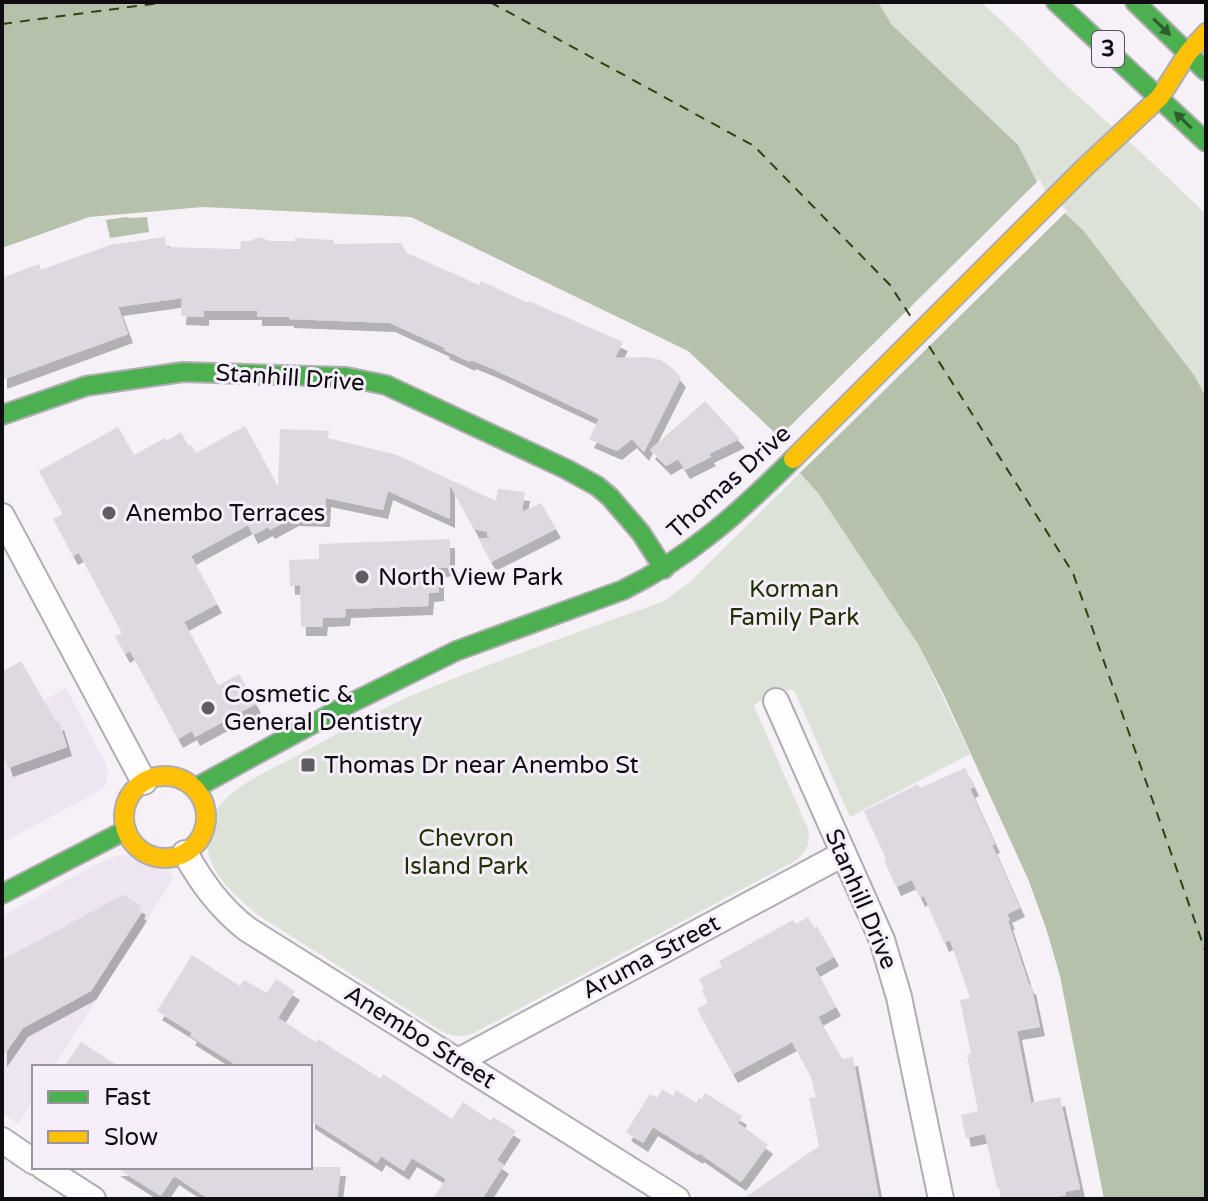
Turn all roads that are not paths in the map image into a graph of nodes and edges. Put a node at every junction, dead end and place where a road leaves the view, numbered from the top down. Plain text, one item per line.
1 (1056, 2) edge
2 (1135, 2) edge
3 (1206, 33) edge
4 (1188, 53) junction
5 (1206, 74) edge
6 (1160, 97) junction
7 (1206, 142) edge
8 (2, 415) edge
9 (2, 516) edge
10 (664, 569) junction
11 (776, 701) dead end
12 (144, 782) junction
13 (195, 788) junction
14 (126, 830) junction
15 (185, 853) junction
16 (843, 854) junction
17 (2, 894) edge
18 (458, 1061) junction
19 (2, 1140) edge
20 (32, 1161) edge
21 (46, 1169) edge
22 (93, 1199) edge
23 (677, 1199) edge
24 (941, 1199) edge

1 - 6 main road, 3
2 -> 4 main road, 3
3 - 4 main road
4 - 5 main road, 3
4 - 6 main road
5 - 6 main road
7 -> 6 main road, 3
6 - 10 main road, Thomas Drive
8 - 10 main road, Stanhill Drive
9 - 12 street
10 - 13 main road, Thomas Drive
11 - 16 street, Stanhill Drive
12 - 13 main road
12 - 14 main road
13 - 15 main road
14 - 15 main road
14 - 17 main road
15 - 18 street, Anembo Street
16 - 18 street, Aruma Street
16 - 24 street, Stanhill Drive
18 - 23 street, Anembo Street
19 - 20 street
21 - 22 street

